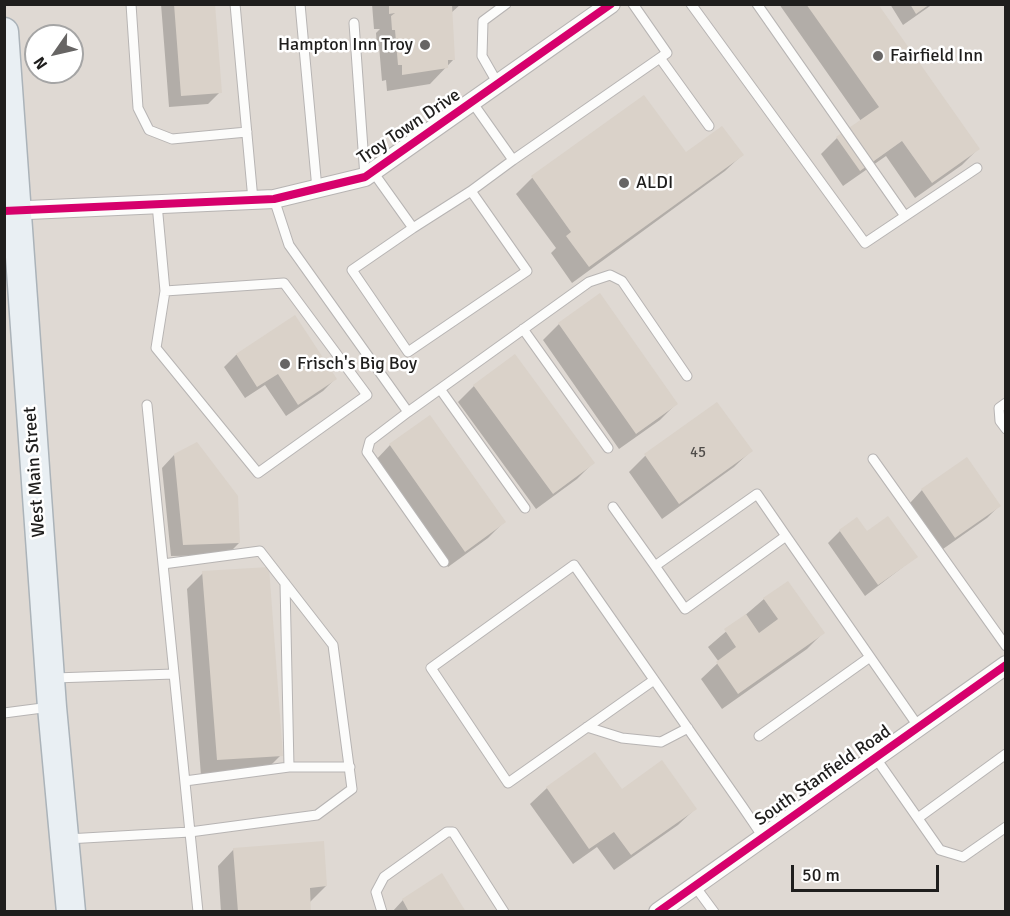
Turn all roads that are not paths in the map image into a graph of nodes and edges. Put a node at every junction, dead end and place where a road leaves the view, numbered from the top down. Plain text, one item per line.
1 (131, 4) edge
2 (235, 4) edge
3 (300, 4) edge
4 (506, 4) edge
5 (611, 4) edge
6 (633, 4) edge
7 (692, 4) edge
8 (758, 4) edge
9 (354, 23) dead end
10 (4, 32) edge
11 (660, 57) junction
12 (498, 84) junction
13 (6, 85) edge
14 (472, 102) junction
15 (709, 126) dead end
16 (247, 132) junction
17 (513, 160) junction
18 (977, 168) dead end
19 (369, 175) junction
20 (317, 189) junction
21 (471, 191) junction
22 (274, 199) junction
23 (253, 200) junction
24 (157, 204) junction
25 (10, 211) edge
26 (905, 216) junction
27 (413, 228) junction
28 (165, 291) junction
29 (523, 329) junction
30 (687, 376) dead end
31 (440, 388) junction
32 (1005, 403) edge
33 (147, 405) dead end
34 (408, 412) junction
35 (1005, 429) edge
36 (608, 448) dead end
37 (873, 459) dead end
38 (613, 507) dead end
39 (525, 508) dead end
40 (786, 536) junction
41 (444, 562) dead end
42 (163, 564) junction
43 (655, 566) junction
44 (285, 583) junction
45 (1005, 646) edge
46 (870, 657) junction
47 (1005, 665) edge
48 (174, 674) junction
49 (50, 678) junction
50 (654, 680) junction
51 (52, 707) junction
52 (4, 713) edge
53 (918, 726) junction
54 (587, 727) junction
55 (688, 728) junction
56 (759, 736) dead end
57 (1005, 754) edge
58 (875, 757) junction
59 (289, 767) junction
60 (350, 767) junction
61 (185, 781) junction
62 (918, 818) junction
63 (1005, 827) edge
64 (190, 832) junction
65 (763, 837) junction
66 (64, 839) junction
67 (694, 885) junction
68 (71, 912) edge
69 (198, 912) edge
70 (382, 912) edge
71 (504, 912) edge
72 (658, 912) edge
73 (714, 912) edge

1 - 16 lane
2 - 16 lane
3 - 20 lane
4 - 12 lane
5 - 12 street, Troy Town Drive
6 - 11 lane
7 - 26 lane
8 - 26 lane
9 - 19 lane
10 - 13 main road, West Main Street
11 - 15 lane
11 - 17 lane
12 - 14 street, Troy Town Drive
13 - 25 main road, West Main Street
14 - 17 lane
14 - 19 street, Troy Town Drive
16 - 23 lane
17 - 21 lane
18 - 26 lane
19 - 20 street, Troy Town Drive
19 - 27 lane
20 - 22 street, Troy Town Drive
21 - 27 lane
21 - 27 lane
22 - 23 street, Troy Town Drive
22 - 34 lane
23 - 24 street, Troy Town Drive
24 - 25 street, Troy Town Drive
24 - 28 lane
25 - 49 main road, West Main Street
28 - 28 lane
29 - 30 lane
29 - 31 lane
29 - 36 lane
31 - 34 lane
31 - 39 lane
32 - 35 lane
33 - 42 lane
34 - 41 lane
37 - 45 lane
38 - 43 lane
40 - 43 lane
40 - 43 lane
40 - 46 lane
42 - 44 lane
42 - 48 lane
44 - 59 lane
44 - 60 lane
46 - 53 lane
46 - 56 lane
47 - 53 street, South Stanfield Road
48 - 49 lane
48 - 61 lane
49 - 51 main road, West Main Street
50 - 54 lane
50 - 54 lane
50 - 55 lane
51 - 52 lane
51 - 66 main road, West Main Street
53 - 58 street, South Stanfield Road
54 - 55 lane
55 - 65 lane
57 - 62 lane
58 - 62 lane
58 - 65 street, South Stanfield Road
59 - 60 lane
59 - 61 lane
60 - 64 lane
61 - 64 lane
62 - 63 lane
64 - 66 lane
64 - 69 lane
65 - 67 street, South Stanfield Road
66 - 68 main road, West Main Street
67 - 72 street, South Stanfield Road
67 - 73 lane
70 - 71 lane

